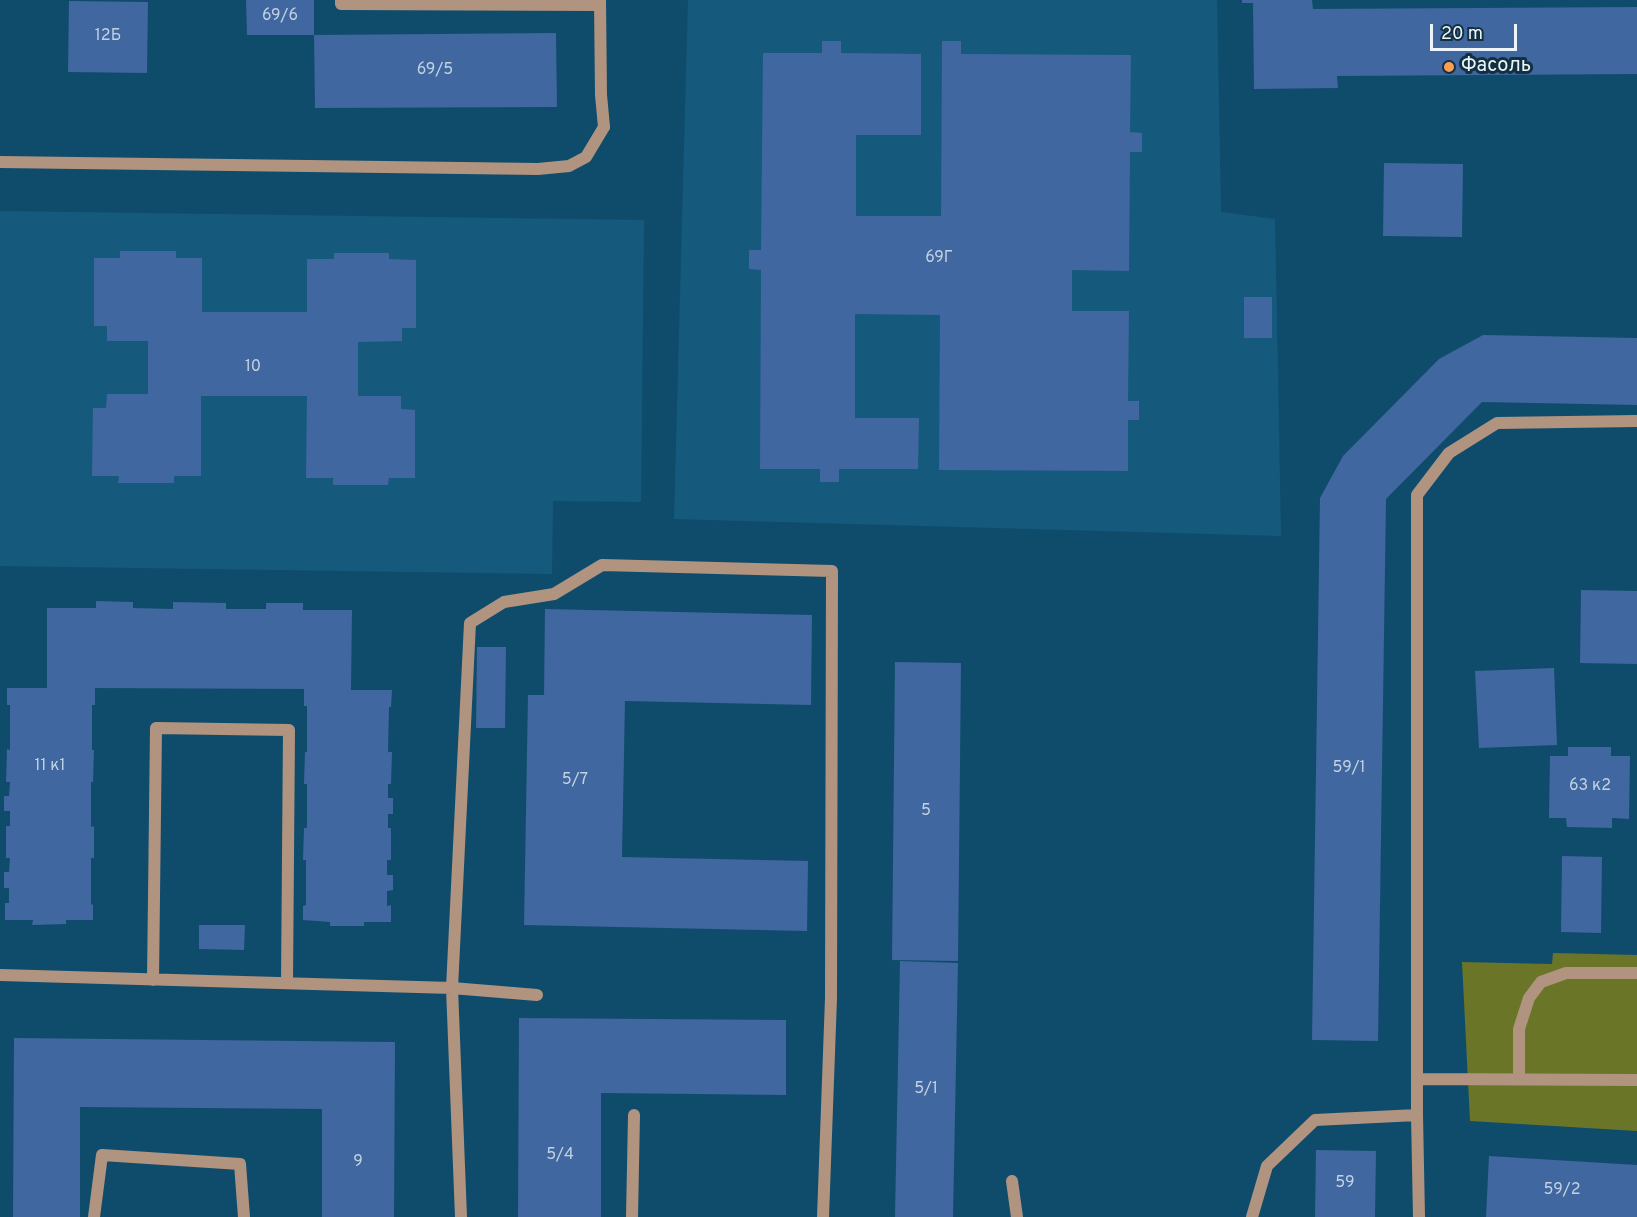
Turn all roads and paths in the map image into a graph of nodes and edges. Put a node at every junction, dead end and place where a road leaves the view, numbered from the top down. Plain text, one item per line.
1 (341, 0) edge
2 (600, 2) edge
3 (0, 162) edge
4 (1637, 421) edge
5 (1637, 974) edge
6 (0, 975) edge
7 (153, 980) junction
8 (287, 983) junction
9 (452, 988) junction
10 (537, 995) dead end
11 (1417, 1079) junction
12 (1519, 1079) junction
13 (1637, 1080) edge
14 (633, 1115) dead end
15 (1417, 1115) junction
16 (1012, 1181) dead end
17 (94, 1217) edge
18 (244, 1217) edge
19 (461, 1217) edge
20 (632, 1217) edge
21 (823, 1217) edge
22 (1017, 1217) edge
23 (1252, 1217) edge
24 (1419, 1217) edge

1 - 2 street
2 - 3 street
4 - 11 street
5 - 12 street
6 - 7 street
7 - 8 street
7 - 8 street
8 - 9 street
9 - 10 street
9 - 19 street
9 - 21 street
11 - 12 street
11 - 15 street
12 - 13 street
14 - 20 street
15 - 23 street
15 - 24 street
16 - 22 street
17 - 18 street

